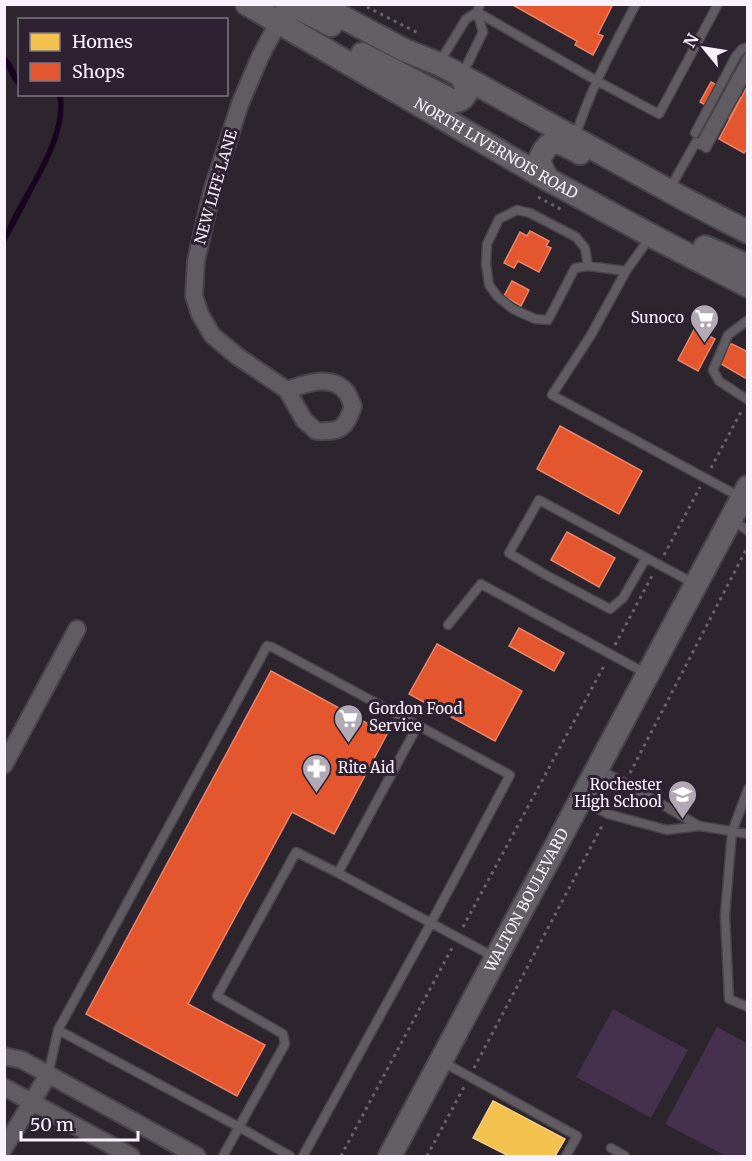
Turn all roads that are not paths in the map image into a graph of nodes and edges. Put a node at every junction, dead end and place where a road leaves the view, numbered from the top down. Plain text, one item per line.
1 (247, 4) edge
2 (318, 4) edge
3 (636, 4) edge
4 (718, 4) edge
5 (479, 8) edge
6 (278, 23) junction
7 (747, 47) edge
8 (327, 50) junction
9 (404, 50) junction
10 (747, 57) edge
11 (439, 64) junction
12 (747, 71) edge
13 (462, 76) junction
14 (597, 81) junction
15 (575, 139) junction
16 (699, 142) junction
17 (548, 179) junction
18 (668, 190) junction
19 (710, 212) junction
20 (747, 232) edge
21 (652, 236) junction
22 (588, 266) junction
23 (747, 266) edge
24 (626, 271) junction
25 (747, 286) edge
26 (747, 320) edge
27 (287, 390) dead end
28 (747, 400) edge
29 (745, 493) edge
30 (739, 525) edge
31 (646, 558) junction
32 (696, 584) junction
33 (448, 625) dead end
34 (77, 630) dead end
35 (647, 674) junction
36 (418, 725) junction
37 (4, 765) edge
38 (597, 768) junction
39 (747, 789) edge
40 (580, 799) junction
41 (700, 826) junction
42 (732, 832) junction
43 (747, 834) edge
44 (338, 873) junction
45 (431, 923) junction
46 (496, 958) junction
47 (747, 1007) edge
48 (58, 1030) junction
49 (4, 1056) edge
50 (441, 1061) junction
51 (48, 1074) junction
52 (4, 1088) edge
53 (32, 1102) junction
54 (239, 1127) junction
55 (4, 1148) edge
56 (611, 1148) dead end
57 (394, 1153) edge
58 (131, 1156) edge
59 (197, 1156) edge
60 (223, 1156) edge
61 (290, 1156) edge
62 (303, 1156) edge
63 (566, 1156) edge
64 (625, 1156) edge

1 - 6 main road, NORTH LIVERNOIS ROAD
2 - 9 main road
3 - 14 lane
4 - 14 lane
5 - 11 lane
5 - 13 lane
5 - 14 lane
6 - 8 main road, NORTH LIVERNOIS ROAD
6 - 9 main road
6 - 27 street, NEW LIFE LANE
7 - 16 lane
8 - 13 main road
8 - 17 main road, NORTH LIVERNOIS ROAD
9 - 11 main road
10 - 16 lane
11 - 13 main road
12 - 16 lane
13 - 15 main road
14 - 15 lane
15 - 18 main road
16 - 18 lane
17 - 19 main road
17 - 21 main road, NORTH LIVERNOIS ROAD
18 - 19 main road
19 - 20 main road
21 - 23 main road
21 - 24 lane
21 - 25 main road, NORTH LIVERNOIS ROAD
22 - 22 lane
22 - 24 lane
24 - 29 lane
26 - 28 lane
29 - 30 main road, WALTON BOULEVARD
30 - 32 main road, WALTON BOULEVARD
31 - 31 lane
31 - 32 lane
32 - 35 main road, WALTON BOULEVARD
33 - 35 lane
34 - 37 street
35 - 38 main road, WALTON BOULEVARD
36 - 44 lane
36 - 45 lane
36 - 48 lane
38 - 40 main road, WALTON BOULEVARD
38 - 41 lane
39 - 42 lane
40 - 41 lane
40 - 46 main road, WALTON BOULEVARD
41 - 42 lane
42 - 43 lane
42 - 47 lane
44 - 45 lane
44 - 54 lane
45 - 46 lane
45 - 62 lane
46 - 50 main road, WALTON BOULEVARD
48 - 51 lane
48 - 54 lane
49 - 51 street
50 - 57 main road, WALTON BOULEVARD
50 - 63 lane
51 - 53 street
51 - 59 street
52 - 53 street
53 - 55 street
53 - 58 street
54 - 60 lane
54 - 61 lane
56 - 64 lane

